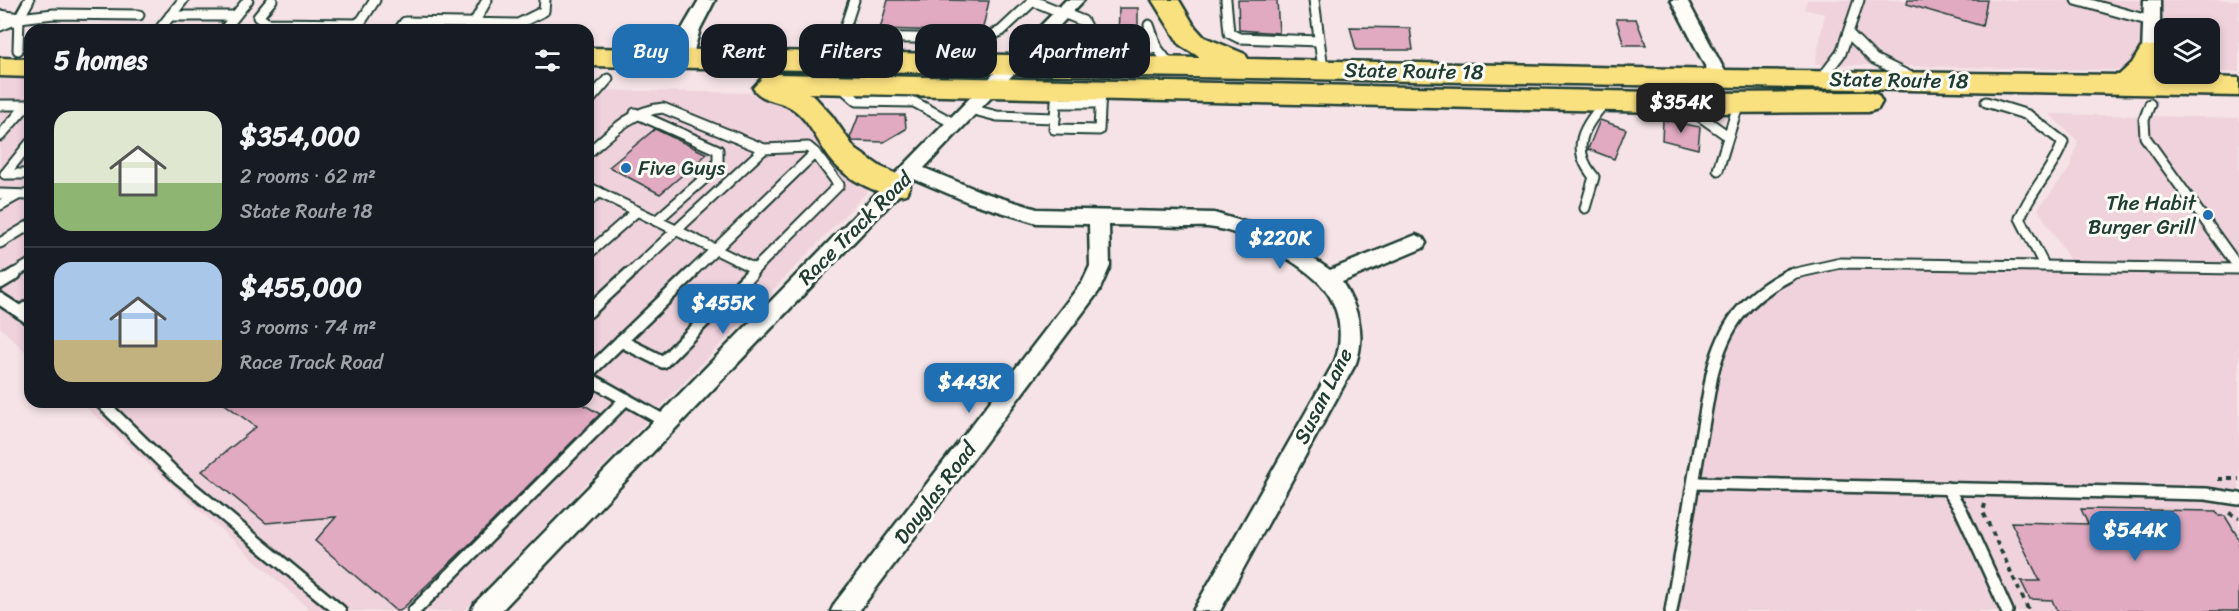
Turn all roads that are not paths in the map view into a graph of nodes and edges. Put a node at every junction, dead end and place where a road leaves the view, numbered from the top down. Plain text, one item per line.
1 (29, 0) edge
2 (183, 0) edge
3 (248, 0) edge
4 (272, 0) edge
5 (375, 0) edge
6 (488, 0) edge
7 (545, 0) edge
8 (706, 0) edge
9 (854, 0) edge
10 (1032, 0) edge
11 (1165, 0) edge
12 (1226, 0) edge
13 (1314, 0) edge
14 (1679, 0) edge
15 (1858, 0) edge
16 (2076, 0) edge
17 (2152, 0) edge
18 (1069, 6) edge
19 (0, 15) edge
20 (139, 15) dead end
21 (170, 16) junction
22 (235, 16) junction
23 (19, 18) junction
24 (2151, 21) junction
25 (267, 22) joint
26 (164, 24) edge
27 (229, 24) edge
28 (302, 24) edge
29 (356, 24) edge
30 (404, 24) edge
31 (440, 24) edge
32 (476, 24) edge
33 (518, 24) edge
34 (850, 24) edge
35 (1051, 24) edge
36 (1084, 24) edge
37 (0, 26) edge
38 (1150, 27) edge
39 (997, 35) edge
40 (1850, 35) junction
41 (689, 36) edge
42 (2154, 38) edge
43 (1319, 41) junction
44 (594, 57) edge
45 (612, 57) edge
46 (1150, 57) edge
47 (1164, 57) junction
48 (689, 58) edge
49 (12, 60) edge
50 (2154, 63) edge
51 (799, 67) edge
52 (1009, 67) edge
53 (1257, 68) junction
54 (1323, 69) junction
55 (799, 76) edge
56 (867, 78) edge
57 (598, 79) edge
58 (1720, 79) junction
59 (1821, 79) junction
60 (1918, 80) junction
61 (751, 82) junction
62 (2154, 82) edge
63 (2126, 84) junction
64 (2199, 84) edge
65 (990, 87) junction
66 (2235, 93) edge
67 (924, 94) junction
68 (1057, 96) junction
69 (1100, 96) junction
70 (1607, 100) junction
71 (1680, 102) junction
72 (1739, 102) junction
73 (1986, 102) junction
74 (2150, 104) junction
75 (0, 105) edge
76 (24, 105) edge
77 (24, 110) edge
78 (635, 113) junction
79 (963, 116) junction
80 (1055, 118) junction
81 (0, 136) edge
82 (1728, 136) junction
83 (594, 148) edge
84 (764, 149) junction
85 (24, 150) edge
86 (815, 153) junction
87 (1718, 170) dead end
88 (24, 174) edge
89 (904, 178) junction
90 (594, 190) edge
91 (599, 192) junction
92 (0, 194) edge
93 (18, 195) junction
94 (24, 195) edge
95 (594, 197) edge
96 (0, 205) edge
97 (1586, 208) dead end
98 (637, 211) junction
99 (1099, 218) junction
100 (656, 221) junction
101 (24, 229) edge
102 (676, 231) junction
103 (0, 243) edge
104 (1416, 243) dead end
105 (594, 249) edge
106 (715, 250) junction
107 (2044, 265) junction
108 (24, 268) edge
109 (755, 269) junction
110 (2239, 269) edge
111 (1327, 280) junction
112 (0, 284) edge
113 (0, 298) edge
114 (594, 306) edge
115 (24, 309) edge
116 (20, 312) junction
117 (24, 315) edge
118 (621, 341) junction
119 (594, 369) edge
120 (594, 379) edge
121 (626, 399) junction
122 (107, 408) edge
123 (666, 422) junction
124 (1694, 483) junction
125 (1947, 488) junction
126 (2239, 499) edge
127 (340, 611) edge
128 (414, 611) edge
129 (484, 611) edge
130 (844, 611) edge
131 (1206, 611) edge
132 (1671, 611) edge
133 (2007, 611) edge

1 - 23 lane
2 - 21 lane
3 - 22 lane
4 - 25 lane
5 - 29 lane
6 - 32 lane
7 - 33 lane
8 - 41 street
9 - 34 lane
10 - 18 lane
10 - 39 lane
11 - 53 highway
12 - 43 lane
13 - 43 lane
14 - 58 street
15 - 40 lane
16 - 24 lane
17 - 24 street
18 - 35 street, Race Track Road
18 - 36 lane
19 - 23 lane
20 - 23 lane
21 - 22 lane
21 - 26 lane
22 - 27 lane
23 - 37 lane
23 - 49 lane
24 - 42 street
25 - 28 lane
30 - 31 lane
38 - 47 lane
40 - 59 lane
40 - 60 lane
43 - 54 lane
44 - 45 highway, State Route 18
46 - 47 highway, State Route 18
47 - 53 highway, State Route 18
48 - 51 highway, State Route 18
50 - 63 highway
52 - 65 street, Race Track Road
53 - 54 highway, State Route 18
54 - 58 highway, State Route 18
55 - 61 highway, State Route 18
56 - 67 highway, State Route 18
57 - 61 highway, State Route 18
58 - 59 highway, State Route 18
59 - 60 highway, State Route 18
60 - 63 highway, State Route 18
61 - 89 highway
62 - 63 highway, State Route 18
64 - 66 highway, State Route 18
65 - 67 highway, State Route 18
65 - 68 highway, State Route 18
65 - 79 street, Race Track Road
66 - 74 highway, State Route 18
67 - 79 lane
68 - 69 highway, State Route 18
68 - 80 lane
69 - 70 highway, State Route 18
69 - 80 lane
70 - 71 highway, State Route 18
70 - 97 lane
71 - 72 highway, State Route 18
71 - 82 lane
72 - 73 highway, State Route 18
72 - 82 lane
73 - 74 highway, State Route 18
73 - 107 lane
74 - 110 lane
75 - 76 lane
77 - 81 lane
78 - 83 lane
78 - 84 lane
78 - 100 lane
79 - 80 lane
79 - 89 street, Race Track Road
82 - 87 lane
84 - 86 lane
84 - 102 lane
85 - 88 lane
86 - 106 lane
86 - 109 lane
89 - 99 street, Susan Lane
89 - 123 street, Race Track Road
90 - 91 lane
91 - 95 lane
91 - 98 lane
92 - 93 lane
93 - 94 lane
93 - 96 lane
98 - 100 lane
98 - 105 lane
99 - 111 street, Susan Lane
99 - 130 street, Douglas Road
100 - 102 lane
101 - 103 lane
102 - 106 lane
102 - 114 lane
104 - 111 street
106 - 109 lane
106 - 118 lane
107 - 110 lane
107 - 124 lane
108 - 112 lane
109 - 118 lane
111 - 131 street, Susan Lane
113 - 116 lane
115 - 116 lane
116 - 117 lane
118 - 119 lane
120 - 121 lane
121 - 123 lane
121 - 128 lane
122 - 127 lane
123 - 129 street, Race Track Road
124 - 125 lane
124 - 132 lane
125 - 126 lane
125 - 133 lane

